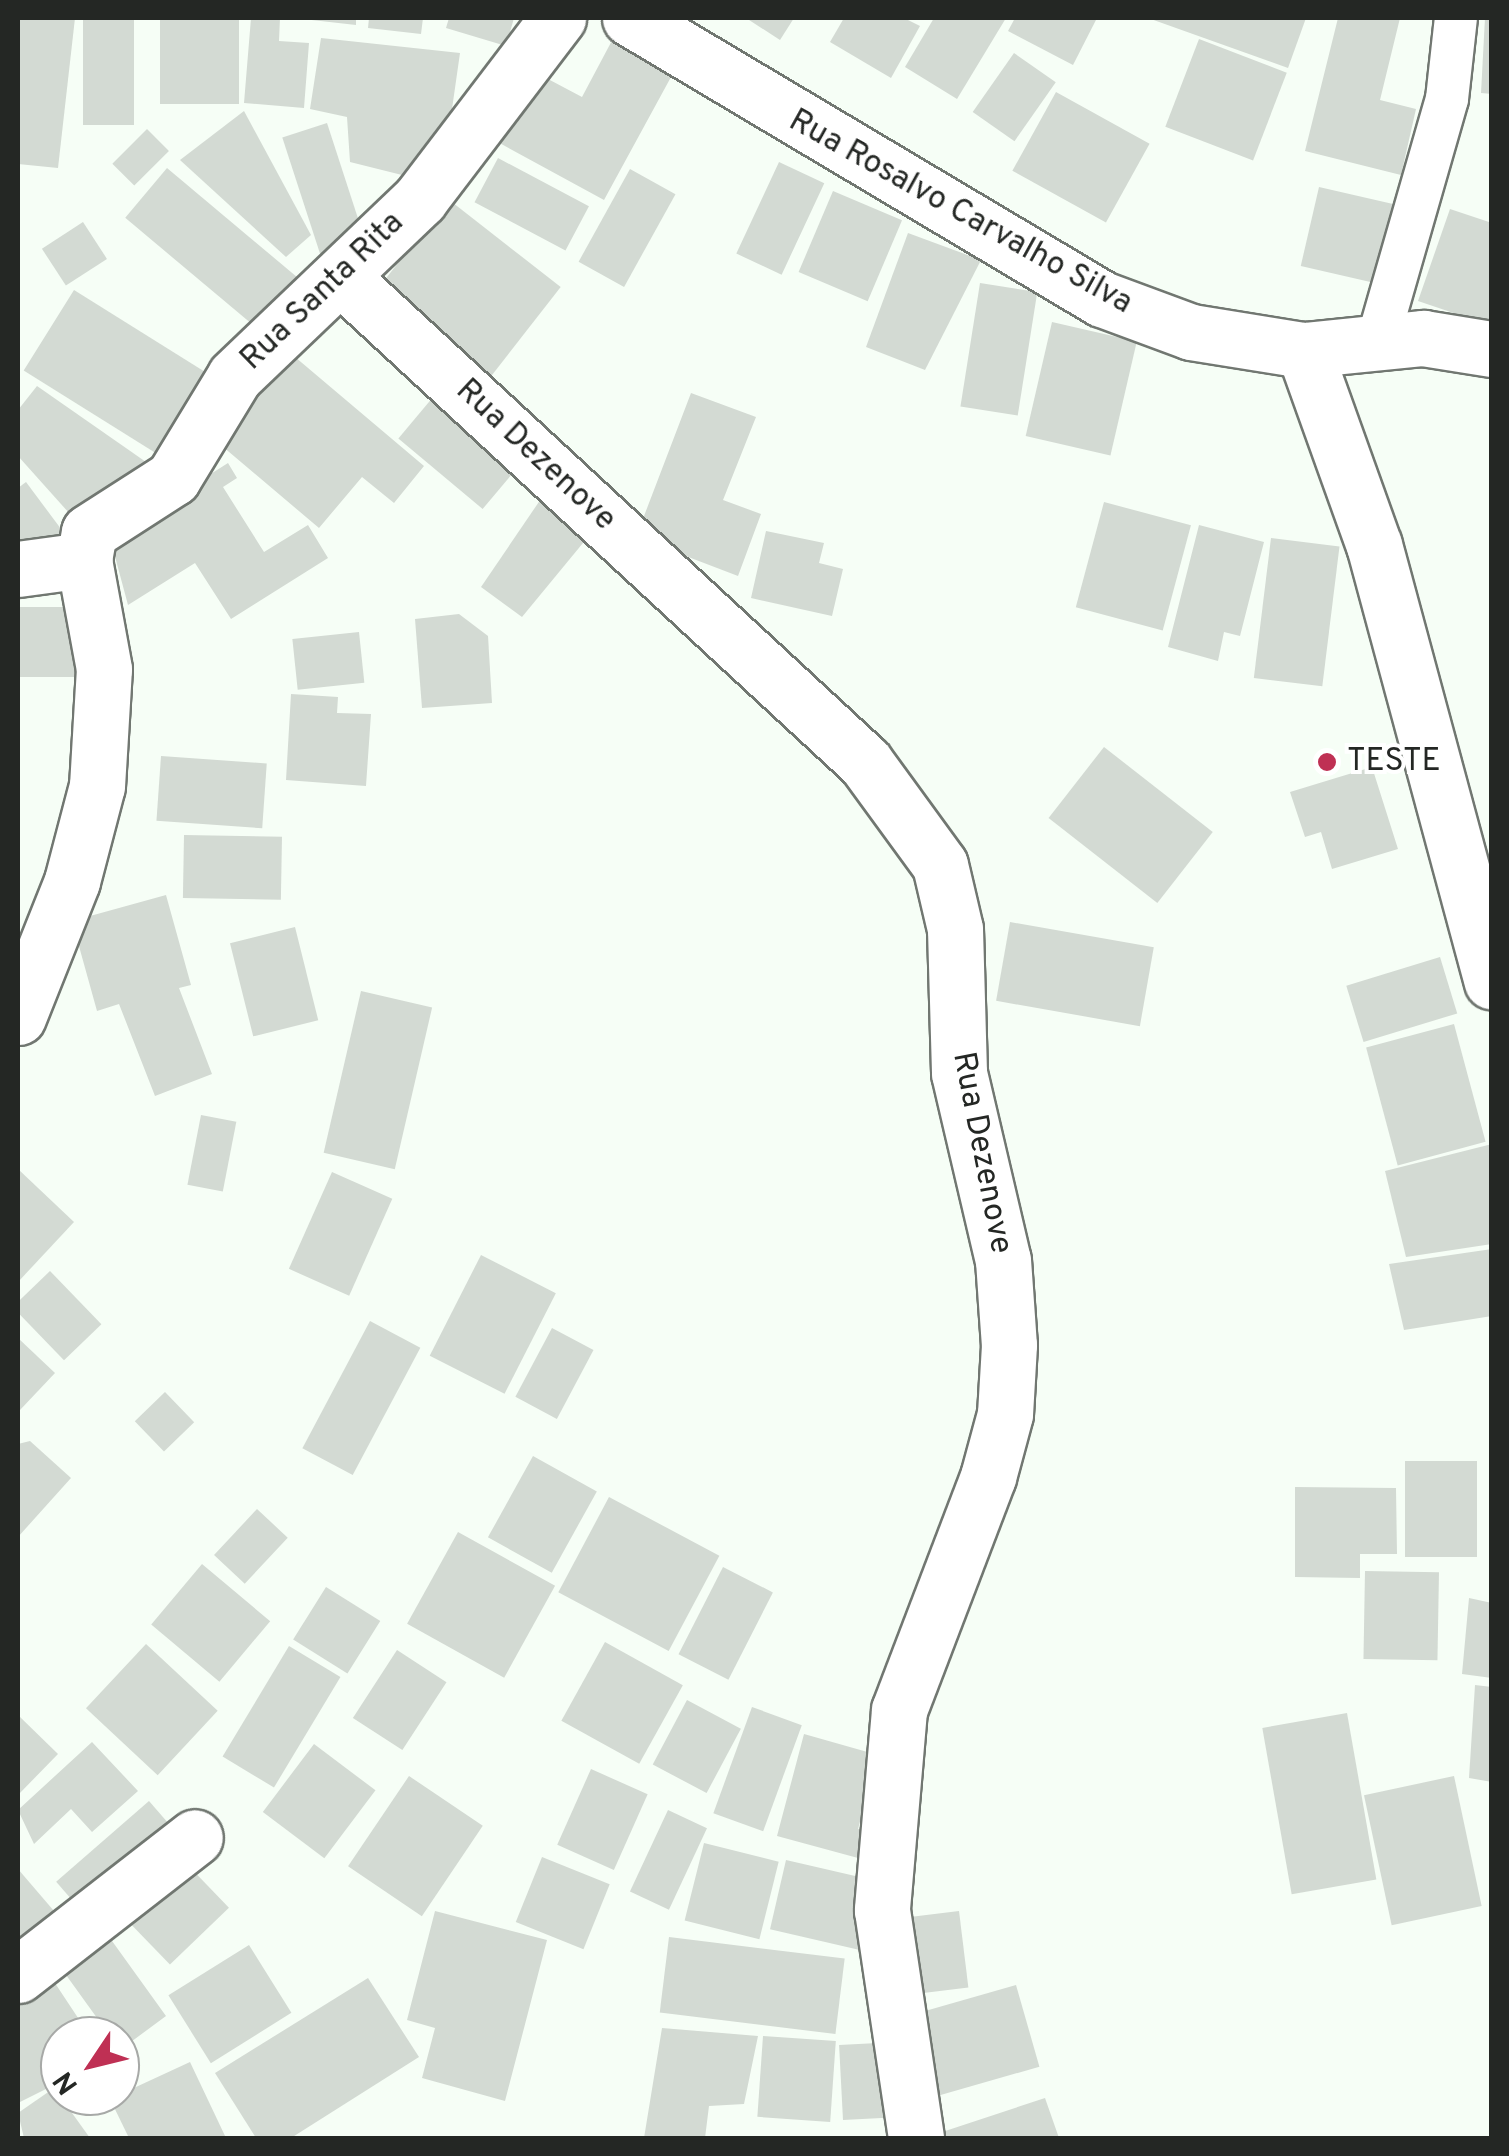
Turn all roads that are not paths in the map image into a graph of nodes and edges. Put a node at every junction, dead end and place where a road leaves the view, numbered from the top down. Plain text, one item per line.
1 (558, 18) edge
2 (630, 18) edge
3 (1456, 18) edge
4 (343, 279) junction
5 (1377, 343) junction
6 (1492, 349) edge
7 (1304, 350) junction
8 (84, 560) junction
9 (18, 569) edge
10 (1492, 981) edge
11 (18, 1016) edge
12 (195, 1837) dead end
13 (18, 1975) edge
14 (916, 2138) edge

1 - 4 street, Rua Santa Rita
2 - 7 street, Rua Rosalvo Carvalho Silva
3 - 5 lane
4 - 8 street, Rua Santa Rita
4 - 14 street, Rua Dezenove
5 - 6 street, Rua Rosalvo Carvalho Silva
5 - 7 street, Rua Rosalvo Carvalho Silva
7 - 10 street
8 - 9 street
8 - 11 street
12 - 13 street

